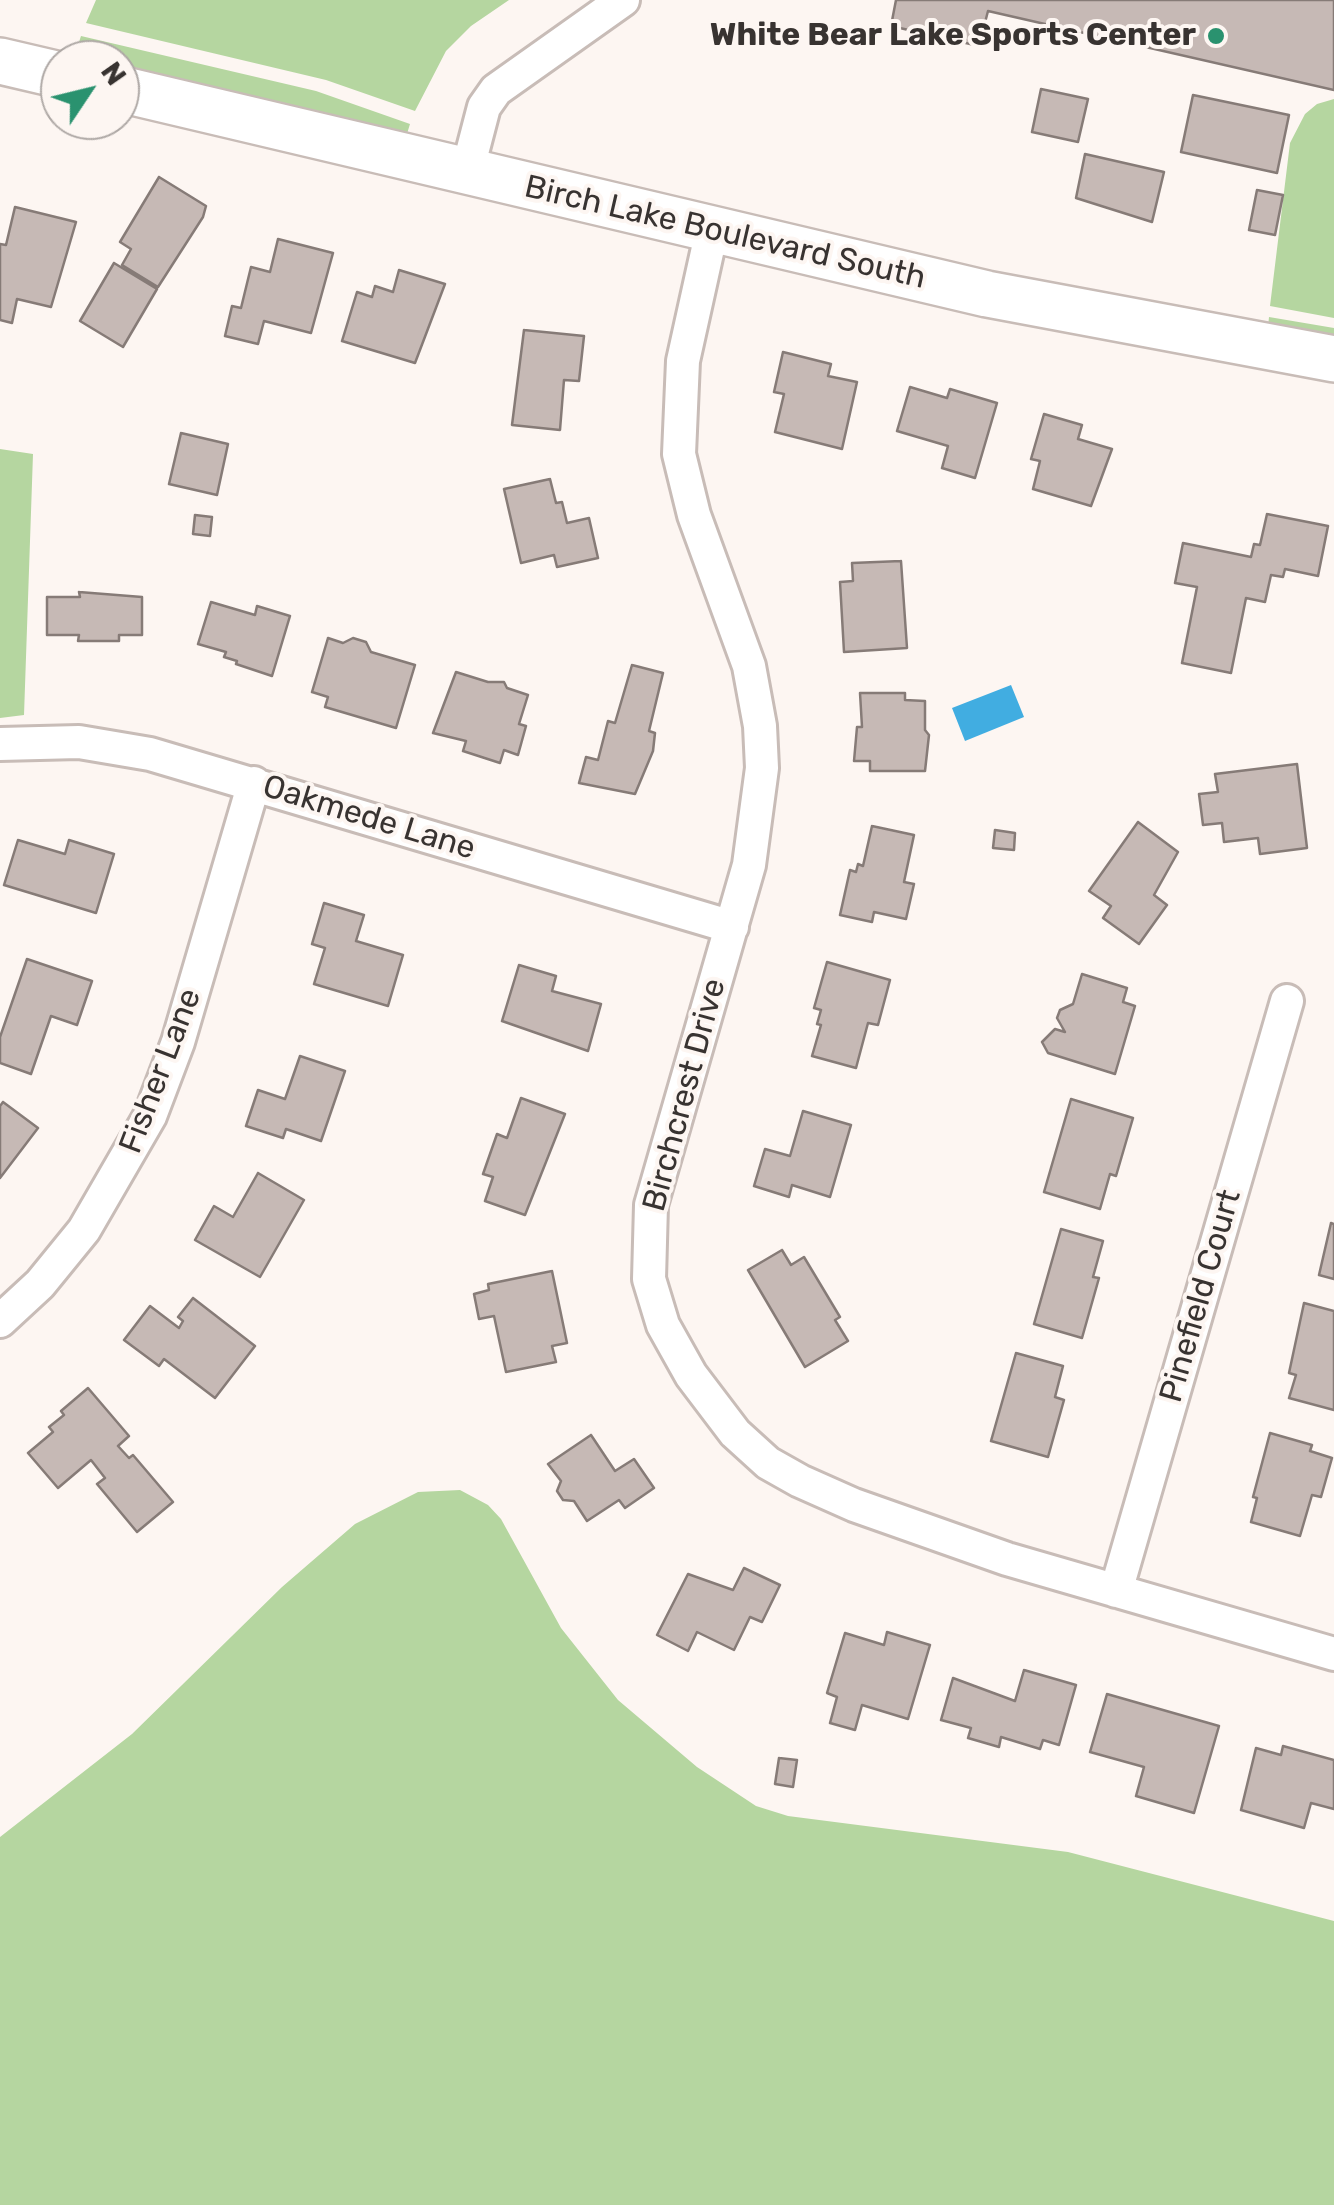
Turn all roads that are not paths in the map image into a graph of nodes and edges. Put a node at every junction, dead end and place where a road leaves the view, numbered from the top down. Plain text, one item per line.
1 (623, 0) edge
2 (0, 61) edge
3 (40, 70) edge
4 (140, 95) edge
5 (467, 172) junction
6 (712, 230) junction
7 (1334, 359) edge
8 (0, 744) edge
9 (254, 783) junction
10 (732, 927) junction
11 (1287, 1001) dead end
12 (0, 1321) edge
13 (1116, 1591) junction
14 (1334, 1654) edge

1 - 5 street
2 - 3 street
4 - 5 street, Birch Lake Boulevard South
5 - 6 street, Birch Lake Boulevard South
6 - 7 street, Birch Lake Boulevard South
6 - 10 street, Birchcrest Drive
8 - 9 street, Oakmede Lane
9 - 10 street, Oakmede Lane
9 - 12 street, Fisher Lane
10 - 13 street, Birchcrest Drive
11 - 13 street, Pinefield Court
13 - 14 street, Birchcrest Drive

